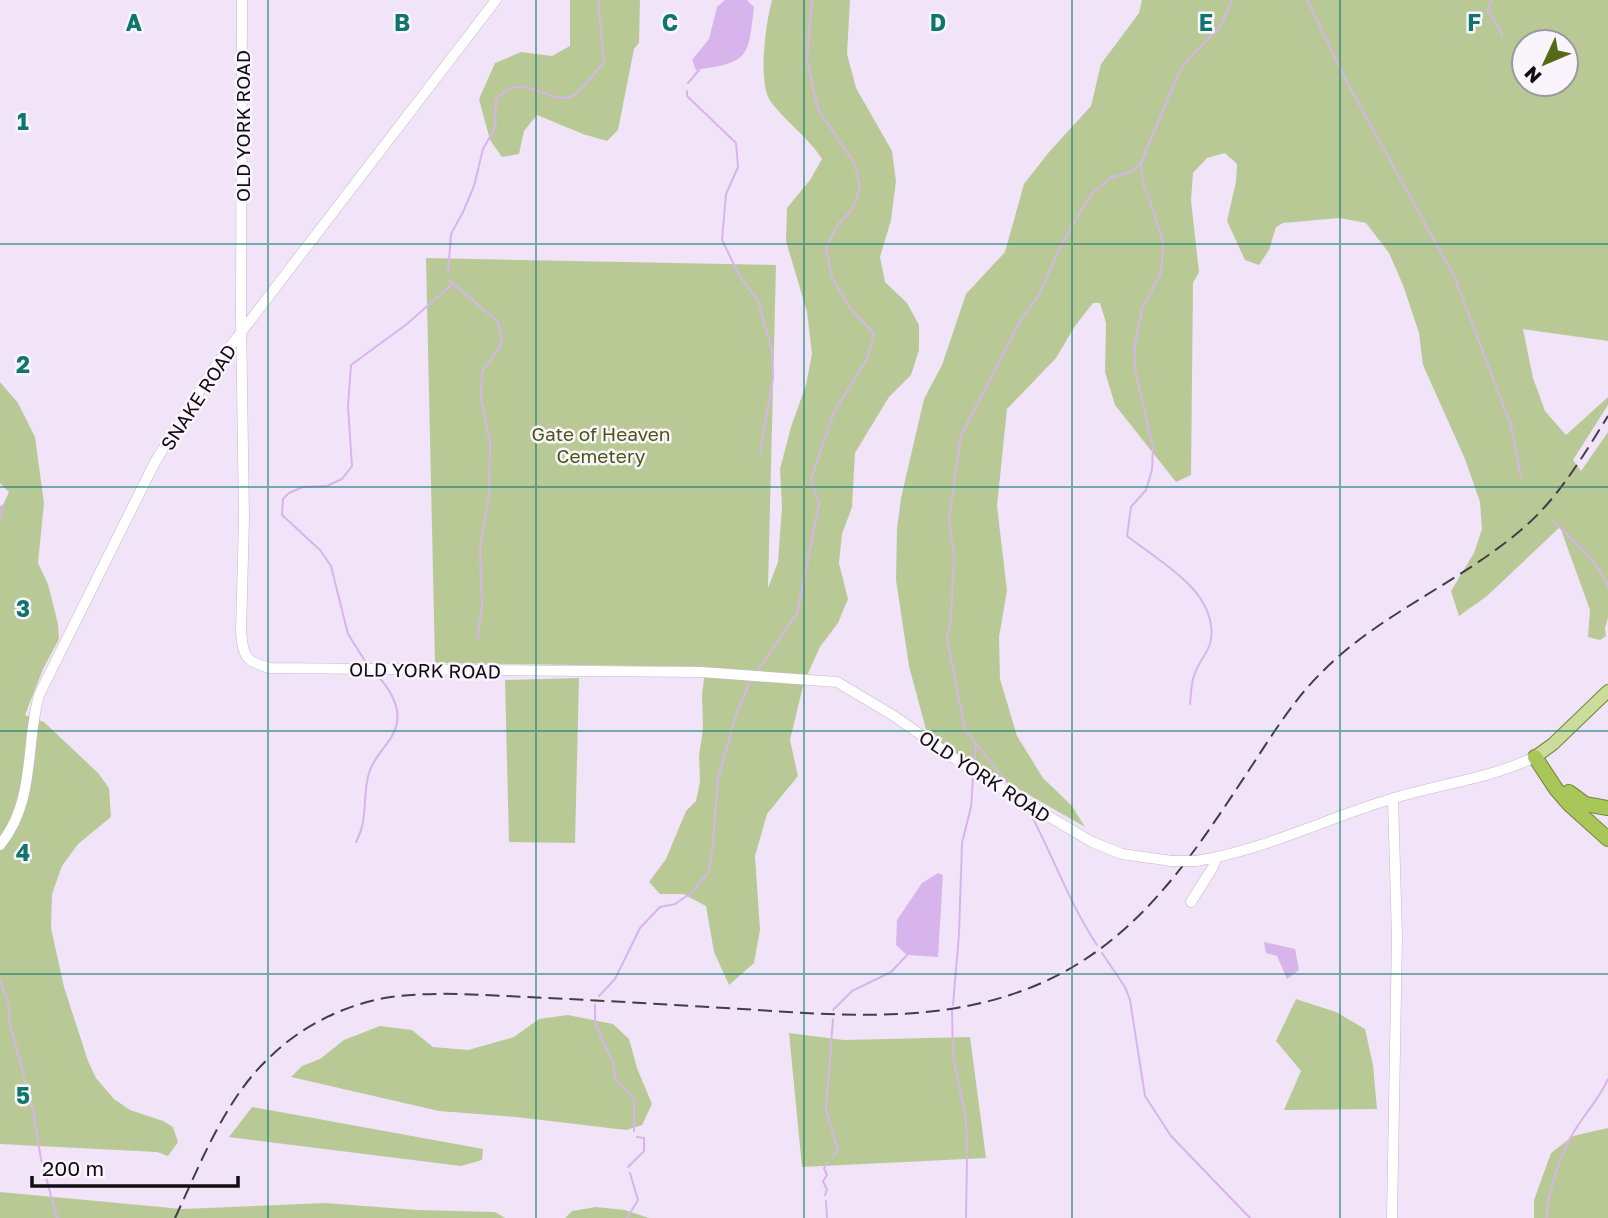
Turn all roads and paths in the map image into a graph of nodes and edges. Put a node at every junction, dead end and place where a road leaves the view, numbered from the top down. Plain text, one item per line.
1 (242, 0) edge
2 (496, 0) edge
3 (241, 332) junction
4 (1608, 691) edge
5 (1539, 755) junction
6 (1393, 798) junction
7 (1608, 808) edge
8 (1608, 839) edge
9 (0, 845) edge
10 (1216, 858) junction
11 (1191, 902) dead end
12 (1392, 1218) edge

1 - 3 street, OLD YORK ROAD
2 - 3 street, SNAKE ROAD
3 - 9 street, SNAKE ROAD
3 - 10 street, OLD YORK ROAD, bridge
4 - 5 main road, OLD YORK ROAD
5 - 6 street, OLD YORK ROAD
5 - 7 highway
5 - 8 highway
6 - 10 street, OLD YORK ROAD
6 - 12 street
10 - 11 street

